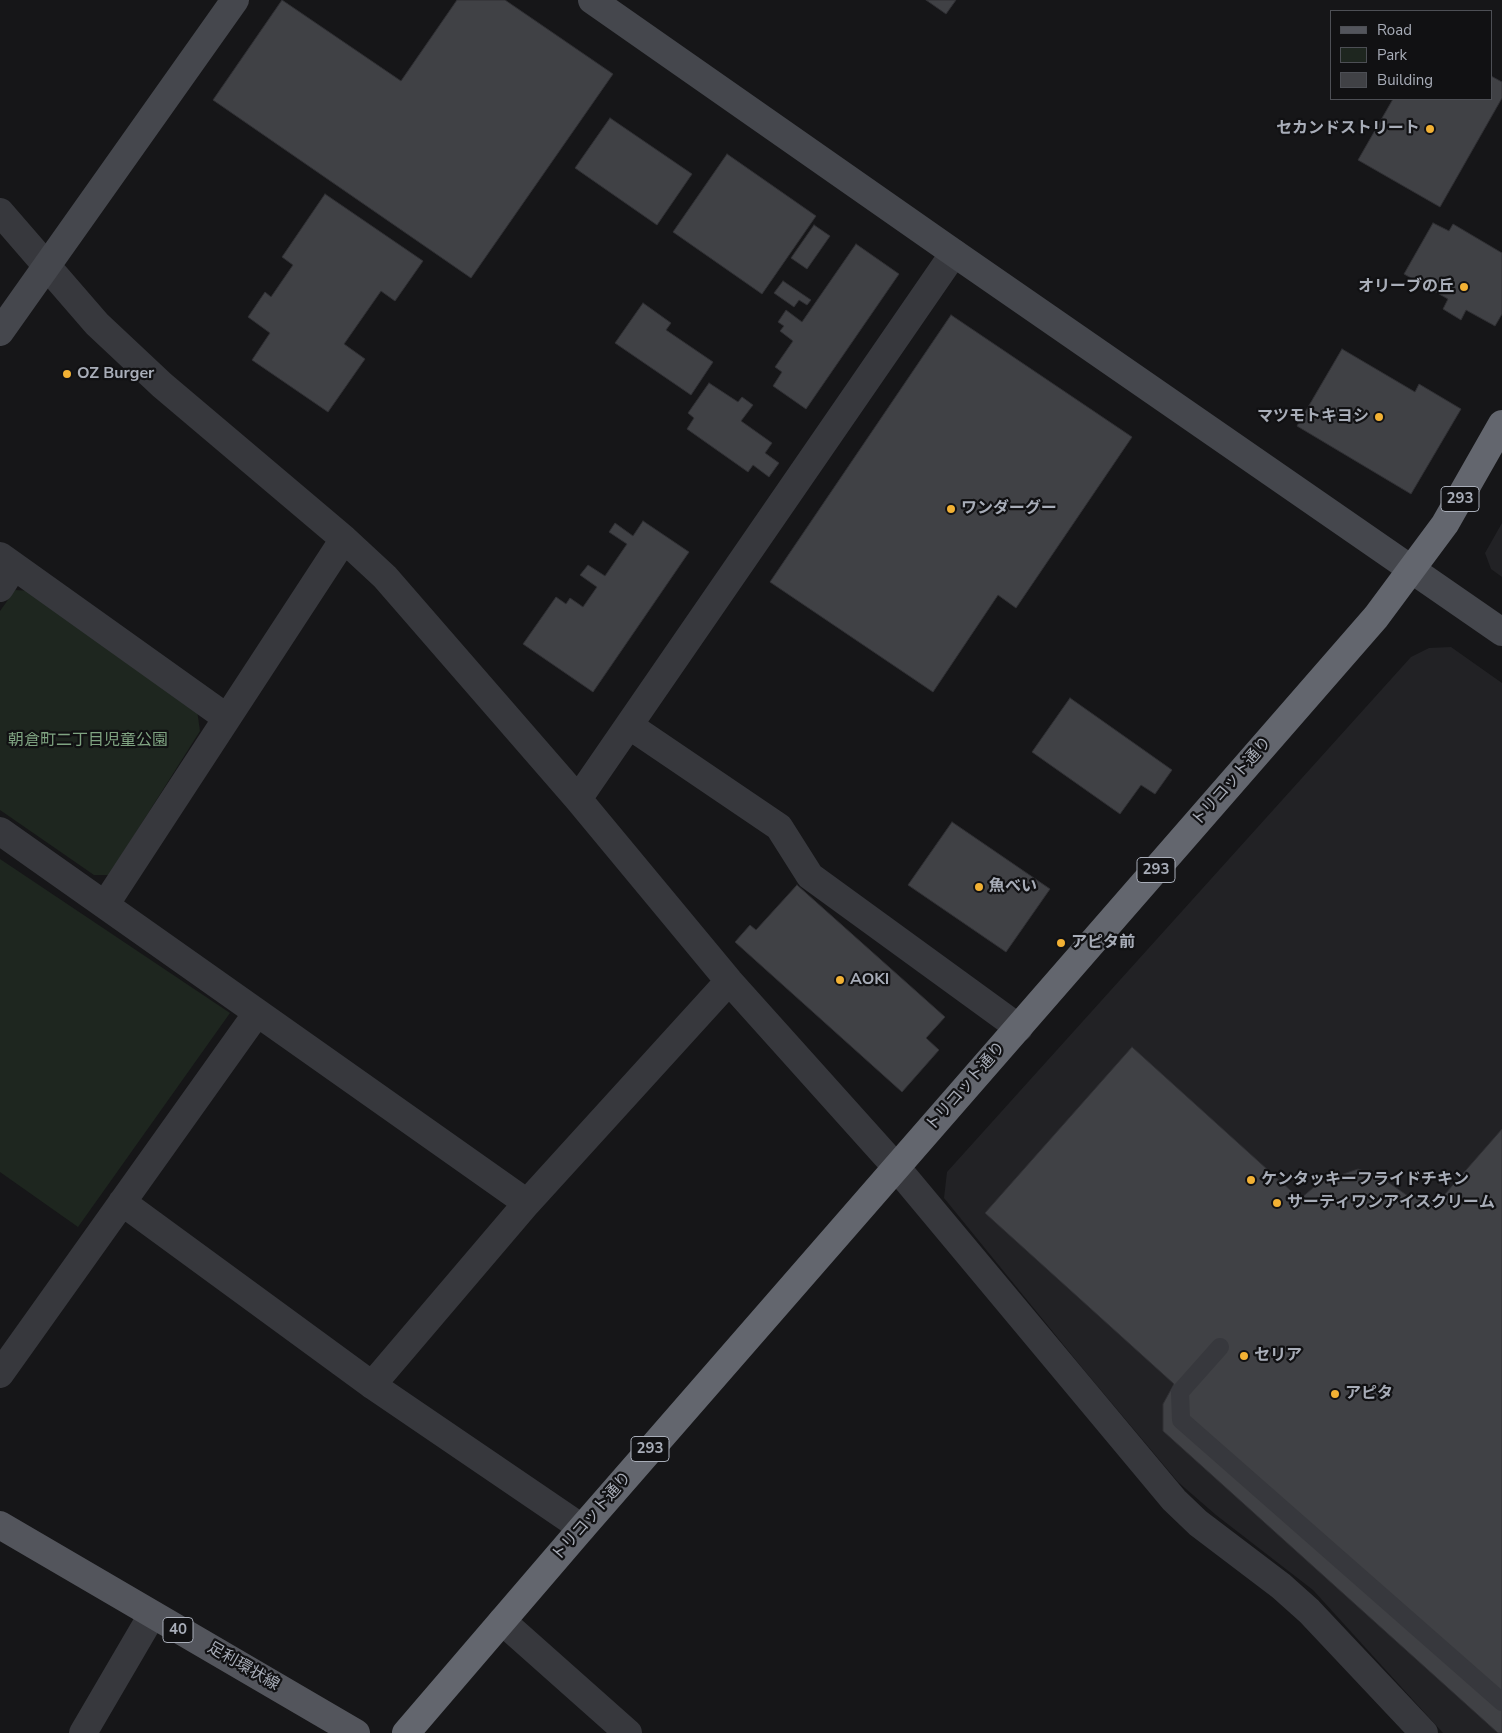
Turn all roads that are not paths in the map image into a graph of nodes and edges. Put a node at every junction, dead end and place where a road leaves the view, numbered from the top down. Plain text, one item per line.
1 (235, 0) edge
2 (592, 0) edge
3 (0, 212) edge
4 (954, 253) junction
5 (46, 264) junction
6 (0, 332) edge
7 (1502, 424) edge
8 (344, 539) junction
9 (5, 570) edge
10 (1412, 570) junction
11 (1502, 632) edge
12 (227, 718) junction
13 (630, 726) junction
14 (578, 799) junction
15 (0, 831) edge
16 (105, 905) junction
17 (729, 981) junction
18 (257, 1013) junction
19 (1019, 1028) junction
20 (896, 1167) junction
21 (122, 1202) junction
22 (527, 1203) junction
23 (1220, 1347) dead end
24 (0, 1374) edge
25 (372, 1385) junction
26 (0, 1525) edge
27 (582, 1528) junction
28 (152, 1615) junction
29 (502, 1621) junction
30 (1502, 1702) edge
31 (83, 1733) edge
32 (356, 1733) edge
33 (406, 1733) edge
34 (628, 1733) edge
35 (1424, 1733) edge

1 - 5 street
2 - 4 street
3 - 5 street
4 - 10 street
4 - 13 street
5 - 6 street
5 - 8 street
7 - 10 highway, トリコット通り / 293
8 - 12 street
8 - 14 street
9 - 12 street
10 - 11 street
10 - 19 highway, トリコット通り / 293
12 - 16 street
13 - 14 street
13 - 19 street
14 - 17 street
15 - 16 street
16 - 18 street
17 - 20 street
17 - 22 street
18 - 21 street
18 - 22 street
19 - 20 highway, トリコット通り / 293
20 - 27 highway, トリコット通り / 293
20 - 35 street
21 - 24 street
21 - 25 street
22 - 25 street
23 - 30 lane
25 - 27 street
26 - 28 main road, 足利環状線 / 40
27 - 29 highway, トリコット通り / 293
28 - 31 street
28 - 32 main road, 足利環状線 / 40
29 - 33 highway, トリコット通り / 293
29 - 34 street

